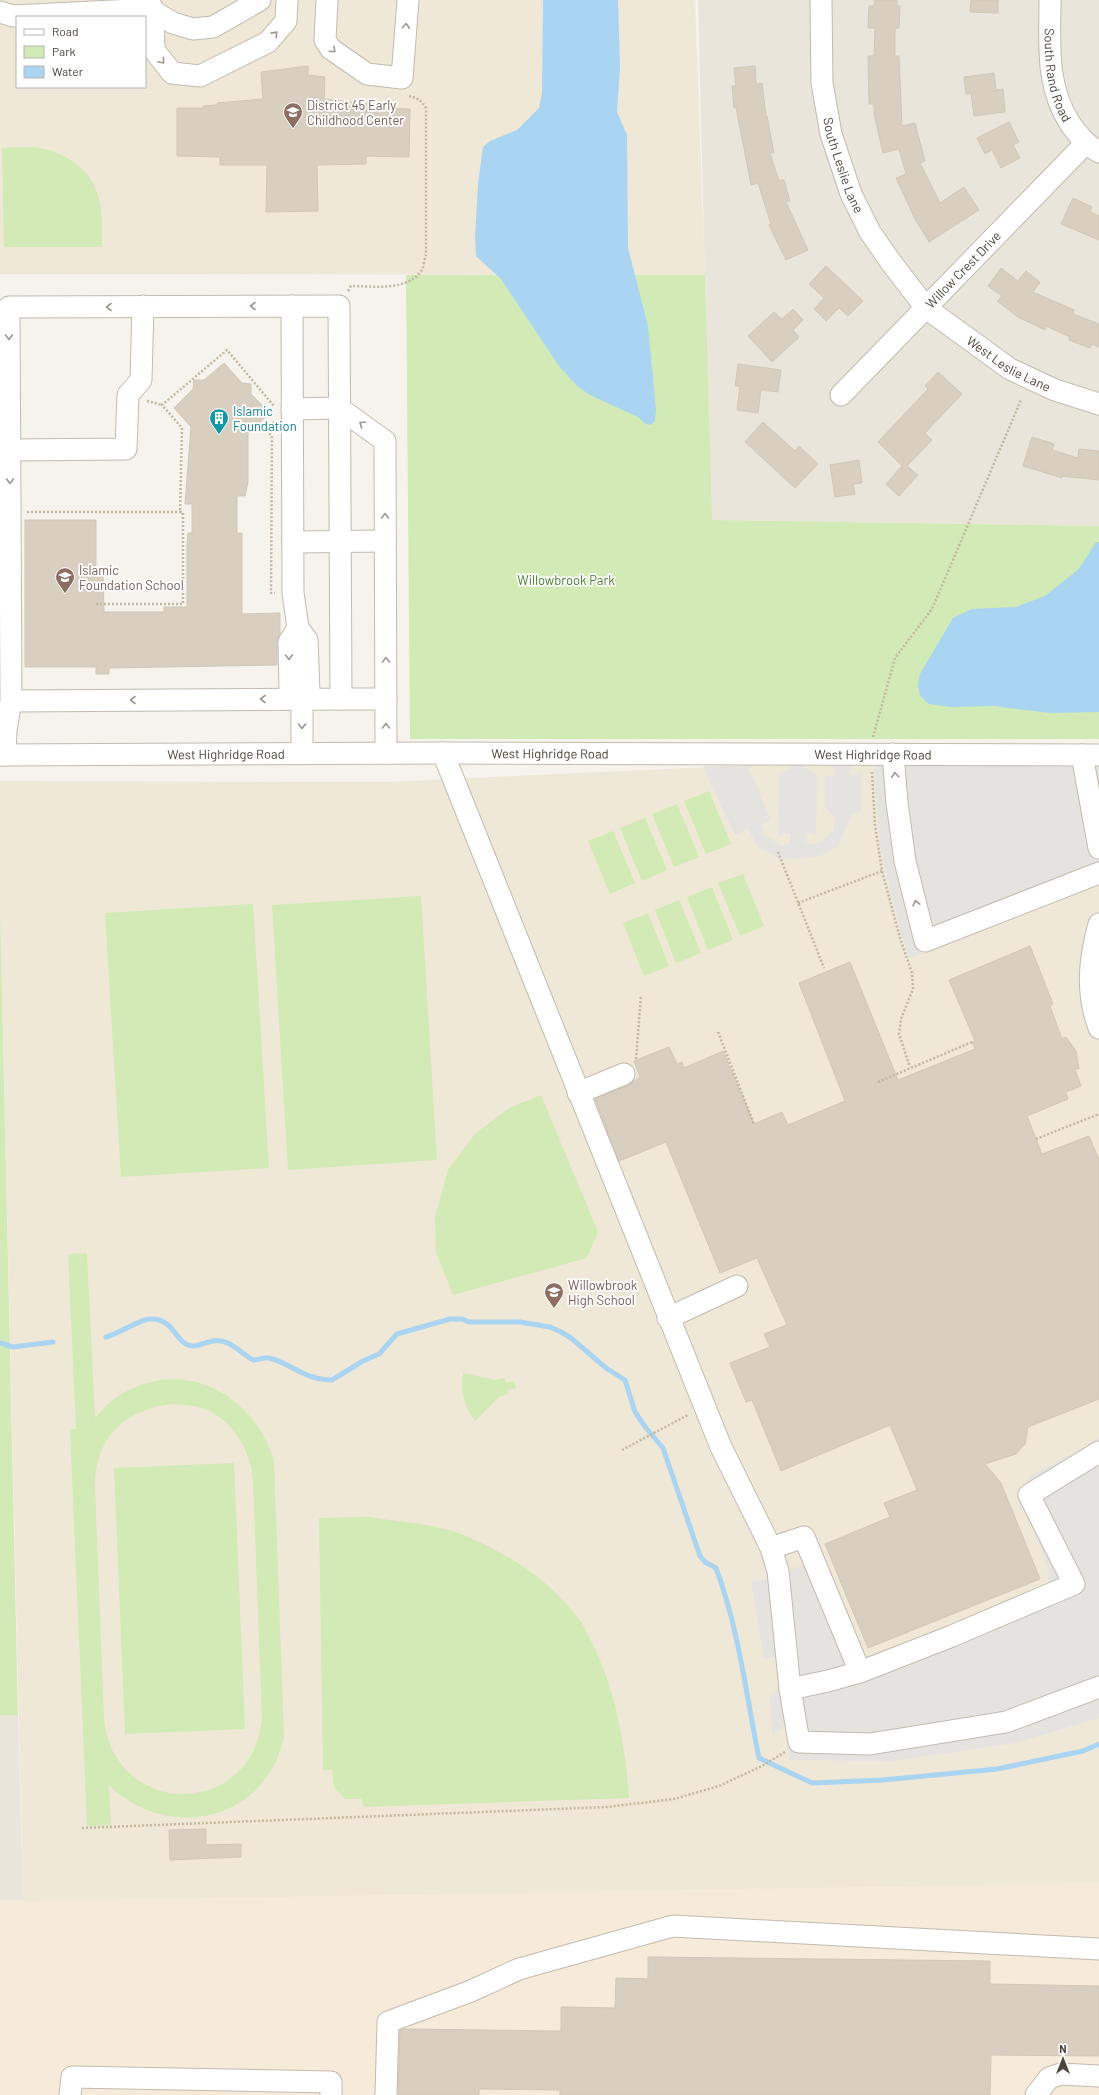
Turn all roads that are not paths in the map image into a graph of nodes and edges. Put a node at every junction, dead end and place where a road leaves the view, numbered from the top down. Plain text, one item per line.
1 (260, 0) edge
2 (287, 0) edge
3 (327, 0) edge
4 (408, 0) edge
5 (822, 0) edge
6 (1050, 0) edge
7 (150, 6) edge
8 (0, 12) edge
9 (1092, 148) edge
10 (143, 306) junction
11 (292, 306) junction
12 (926, 308) junction
13 (841, 395) dead end
14 (1099, 404) edge
15 (339, 408) junction
16 (282, 413) junction
17 (10, 450) junction
18 (385, 541) junction
19 (293, 542) junction
20 (340, 542) junction
21 (302, 699) junction
22 (341, 699) junction
23 (386, 699) junction
24 (11, 701) junction
25 (302, 753) junction
26 (386, 753) junction
27 (443, 753) junction
28 (893, 754) junction
29 (3, 755) edge
30 (1091, 755) edge
31 (1099, 848) edge
32 (1099, 873) edge
33 (1099, 924) edge
34 (1099, 1028) edge
35 (630, 1066) road end
36 (578, 1093) junction
37 (737, 1286) dead end
38 (668, 1318) junction
39 (1099, 1452) edge
40 (771, 1548) junction
41 (860, 1672) junction
42 (1099, 1687) edge
43 (790, 1689) junction
44 (1099, 1949) edge
45 (1099, 2076) edge
46 (70, 2095) edge
47 (331, 2095) edge
48 (386, 2095) edge
49 (1036, 2095) edge

1 - 7 street
7 -> 2 street
3 -> 4 street
5 - 12 street, South Leslie Lane
6 - 9 street, South Rand Road
7 - 8 street
9 - 12 street, Willow Crest Drive
11 -> 10 street
10 - 17 street
10 -> 17 street
11 - 15 street
11 - 16 street
12 - 13 street, Willow Crest Drive
12 - 14 street, West Leslie Lane
15 - 16 street
18 -> 15 street
15 - 20 street
16 - 19 street
17 -> 24 street
18 - 20 street
23 -> 18 street
19 - 20 street
19 -> 21 street
20 - 22 street
21 - 22 street
21 -> 24 street
21 -> 25 street
22 - 23 street
26 -> 23 street
24 - 29 street
25 - 26 street, West Highridge Road
25 - 29 street, West Highridge Road
26 - 27 street, West Highridge Road
27 - 28 street, West Highridge Road
27 - 36 street
28 - 30 street, West Highridge Road
32 -> 28 street
30 - 31 street
33 - 34 street
35 - 36 street
36 - 38 street
37 - 38 street
38 - 40 street
39 - 41 street
40 - 41 street
40 - 43 street
41 - 43 street
42 - 43 street
44 - 48 street
45 - 49 street
46 - 47 street

